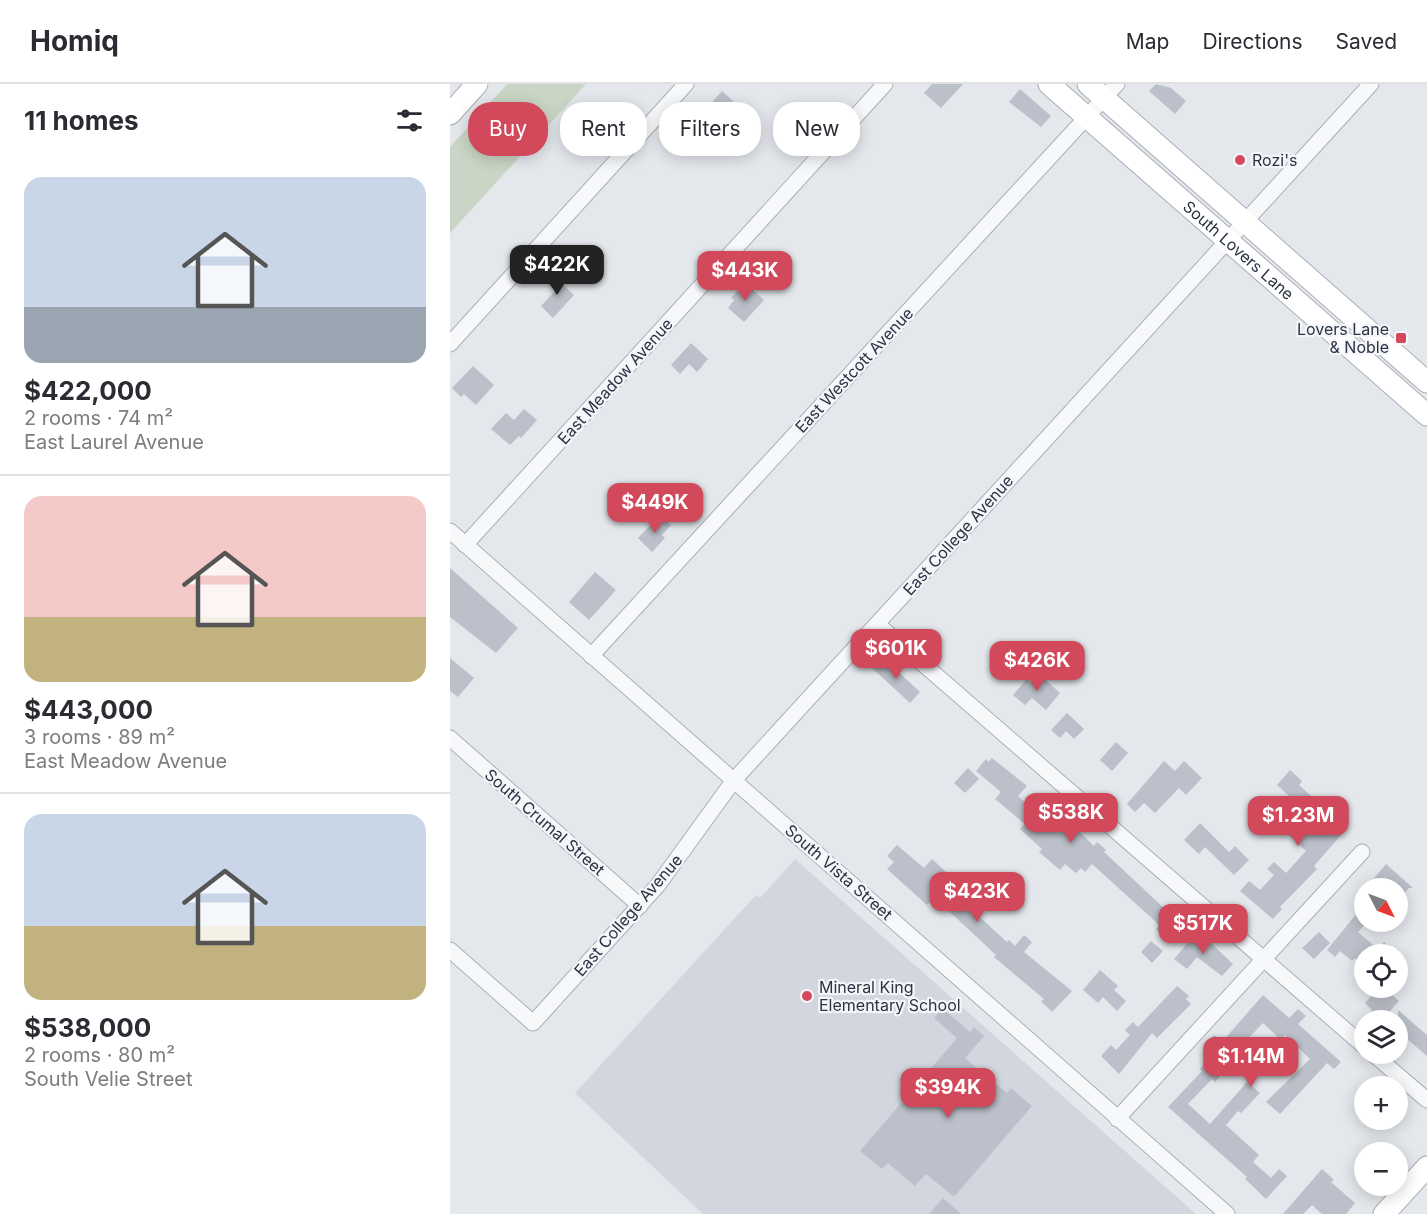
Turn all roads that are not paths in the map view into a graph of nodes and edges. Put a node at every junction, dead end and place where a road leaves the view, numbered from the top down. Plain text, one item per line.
1 (686, 84) edge
2 (885, 84) edge
3 (1049, 84) edge
4 (1088, 84) edge
5 (1371, 84) edge
6 (475, 85) edge
7 (1110, 91) edge
8 (450, 114) edge
9 (1086, 117) junction
10 (1245, 222) junction
11 (1227, 241) junction
12 (450, 344) edge
13 (1427, 382) edge
14 (1427, 415) edge
15 (450, 531) edge
16 (465, 545) junction
17 (877, 624) junction
18 (591, 656) junction
19 (450, 738) edge
20 (734, 780) junction
21 (1362, 852) dead end
22 (640, 906) junction
23 (450, 950) edge
24 (1264, 960) junction
25 (1354, 1038) edge
26 (1385, 1064) edge
27 (1427, 1100) edge
28 (1117, 1119) junction
29 (1427, 1167) edge
30 (1227, 1214) edge
31 (1384, 1214) edge

1 - 12 street
2 - 16 street, East Meadow Avenue
3 - 9 main road, South Lovers Lane
4 - 7 main road, South Lovers Lane
5 - 10 street, East College Avenue
6 - 8 main road
7 - 9 street, East Westcott Avenue
7 - 10 main road, South Lovers Lane
9 - 11 main road, South Lovers Lane
9 - 18 street, East Westcott Avenue
10 - 11 street, East College Avenue
10 - 13 main road, South Lovers Lane
11 - 14 main road, South Lovers Lane
11 - 17 street, East College Avenue
15 - 16 street, South Vista Street
16 - 18 street, South Vista Street
17 - 20 street, East College Avenue
17 - 24 street
18 - 20 street, South Vista Street
19 - 22 street, South Crumal Street
20 - 22 street, East College Avenue
20 - 28 street, South Vista Street
21 - 24 street
22 - 23 street, East College Avenue
24 - 25 street
24 - 28 street
26 - 27 street
28 - 30 street, South Vista Street
29 - 31 main road

